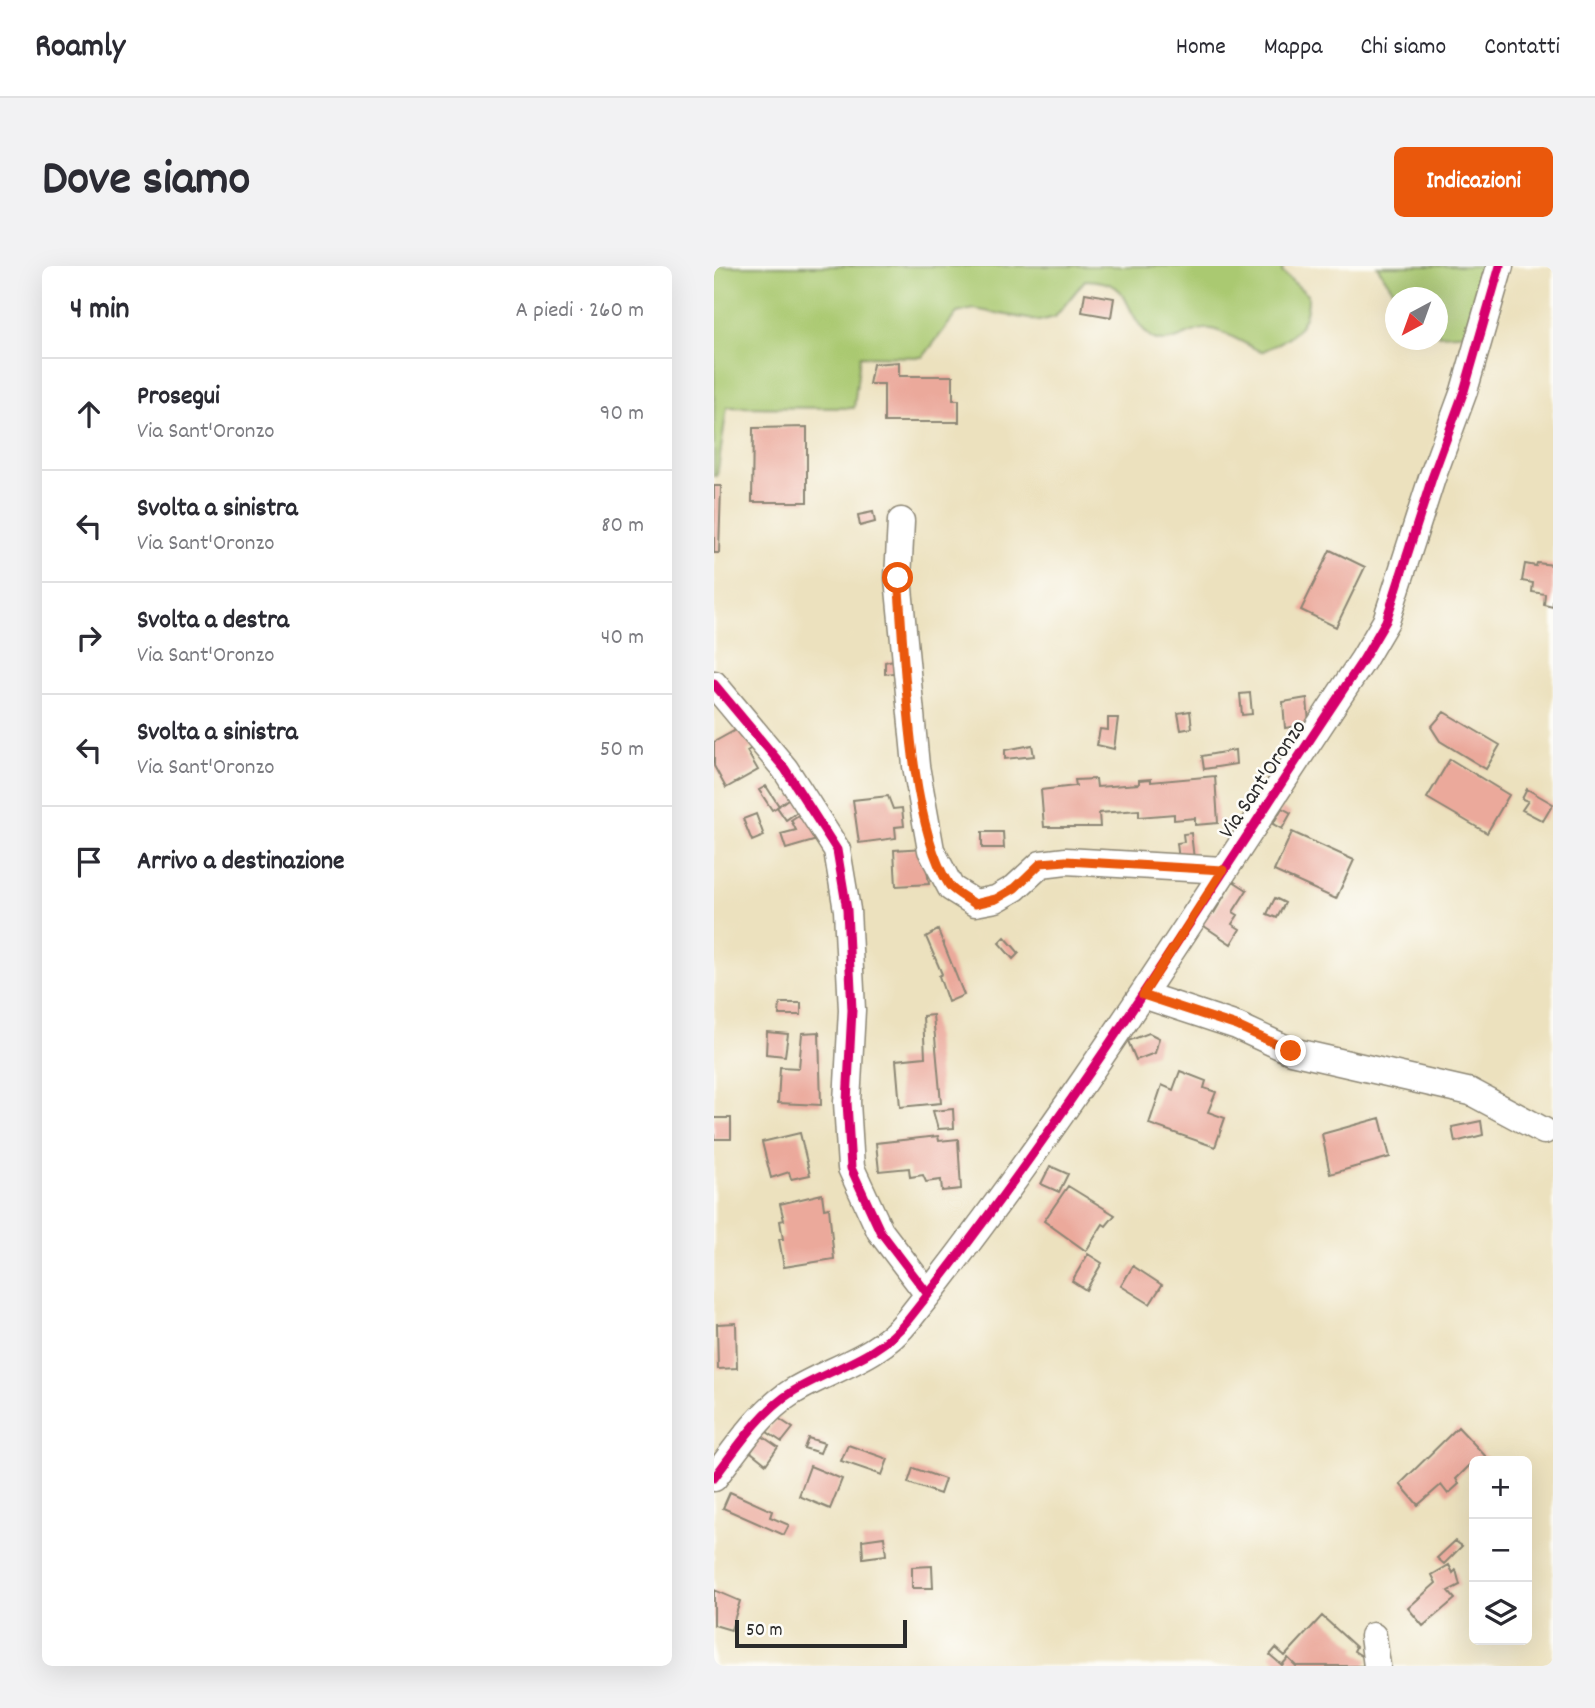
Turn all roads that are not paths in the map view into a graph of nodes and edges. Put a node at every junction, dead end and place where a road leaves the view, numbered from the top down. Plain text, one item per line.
1 (1500, 266) edge
2 (901, 521) dead end
3 (714, 684) edge
4 (1223, 870) junction
5 (1143, 995) junction
6 (1544, 1131) dead end
7 (928, 1293) junction
8 (714, 1478) edge
9 (1374, 1636) dead end
10 (1377, 1666) edge

1 - 4 street, Via Sant'Oronzo
2 - 4 street, Via Sant'Oronzo
3 - 7 street
4 - 5 street, Via Sant'Oronzo
5 - 6 street
5 - 7 street, Via Sant'Oronzo
7 - 8 street, Via Sant'Oronzo
9 - 10 street

